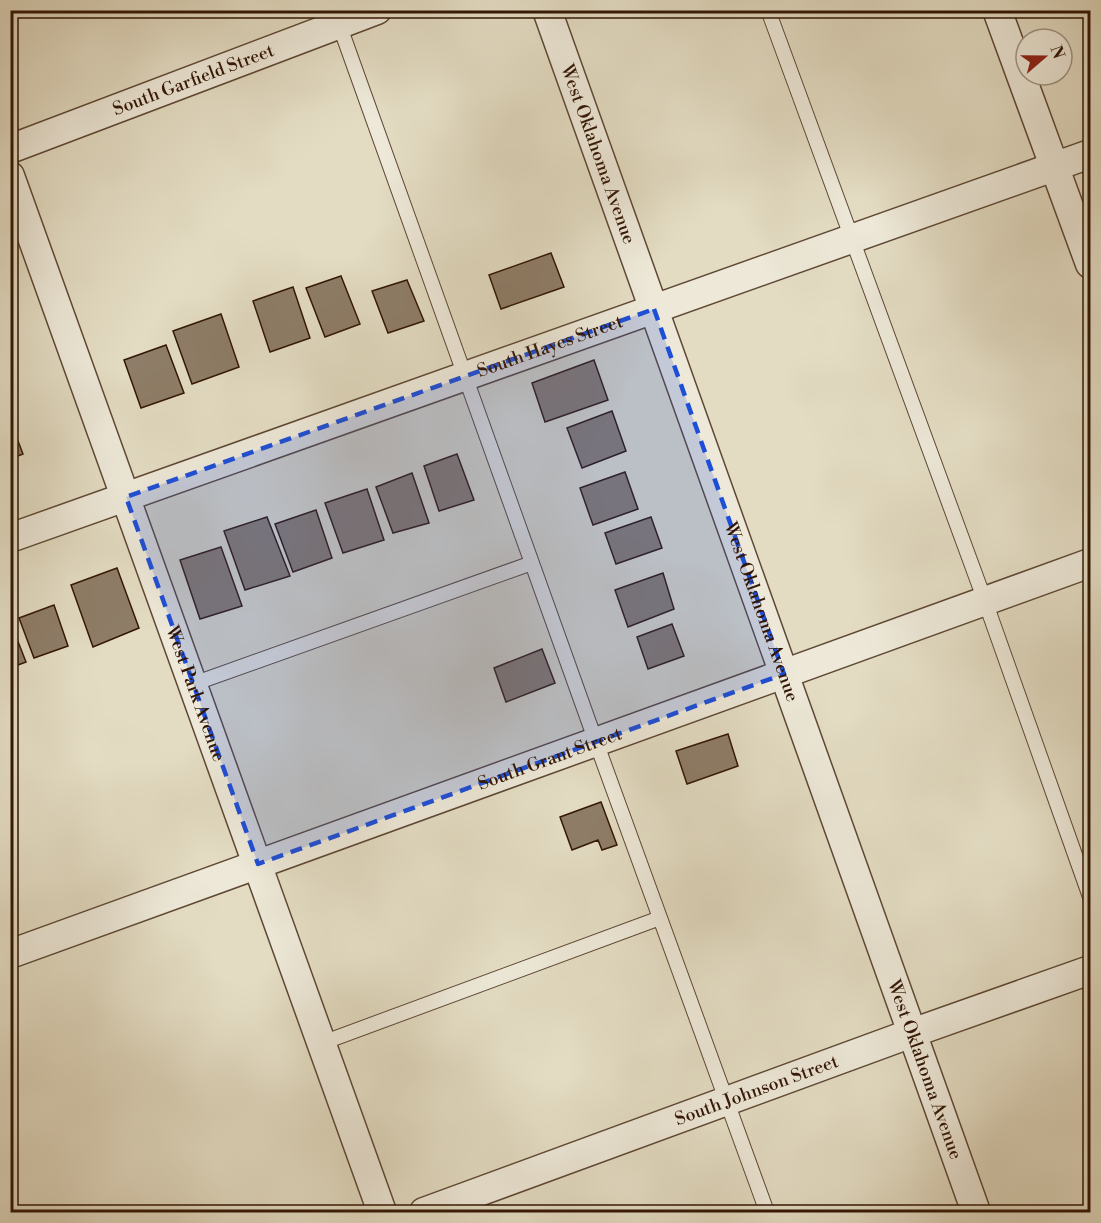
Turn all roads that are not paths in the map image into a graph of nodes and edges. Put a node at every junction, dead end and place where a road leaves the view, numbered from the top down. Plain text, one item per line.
1 (377, 10) edge
2 (547, 10) edge
3 (768, 10) edge
4 (997, 10) edge
5 (337, 18) edge
6 (10, 149) edge
7 (1090, 154) edge
8 (1055, 166) junction
9 (10, 176) edge
10 (852, 238) junction
11 (1090, 264) edge
12 (654, 309) junction
13 (464, 376) junction
14 (126, 497) junction
15 (10, 538) edge
16 (532, 563) junction
17 (1090, 563) edge
18 (986, 601) junction
19 (784, 674) junction
20 (193, 684) junction
21 (596, 742) junction
22 (258, 864) junction
23 (1090, 897) edge
24 (660, 918) junction
25 (10, 954) edge
26 (1090, 970) edge
27 (912, 1033) junction
28 (322, 1043) junction
29 (727, 1101) junction
30 (382, 1212) edge
31 (424, 1212) edge
32 (767, 1212) edge
33 (976, 1212) edge

1 - 5 street, South Garfield Street
2 - 12 street, West Oklahoma Avenue
3 - 10 lane
4 - 8 street
5 - 6 street, South Garfield Street
5 - 13 lane
7 - 8 street, South Hayes Street
8 - 10 street, South Hayes Street
8 - 11 street
9 - 14 street, West Park Avenue
10 - 12 street, South Hayes Street
10 - 18 lane
12 - 13 street, South Hayes Street
12 - 19 street, West Oklahoma Avenue
13 - 14 street, South Hayes Street
13 - 16 lane
14 - 15 street, South Hayes Street
14 - 20 street, West Park Avenue
16 - 20 lane
16 - 21 lane
17 - 18 street, South Grant Street
18 - 19 street, South Grant Street
18 - 23 lane
19 - 21 street, South Grant Street
19 - 27 street, West Oklahoma Avenue
20 - 22 street, West Park Avenue
21 - 22 street, South Grant Street
21 - 24 lane
22 - 25 street, South Grant Street
22 - 28 street, West Park Avenue
24 - 28 lane
24 - 29 lane
26 - 27 street, South Johnson Street
27 - 29 street, South Johnson Street
27 - 33 street, West Oklahoma Avenue
28 - 30 street, West Park Avenue
29 - 31 street, South Johnson Street
29 - 32 lane

